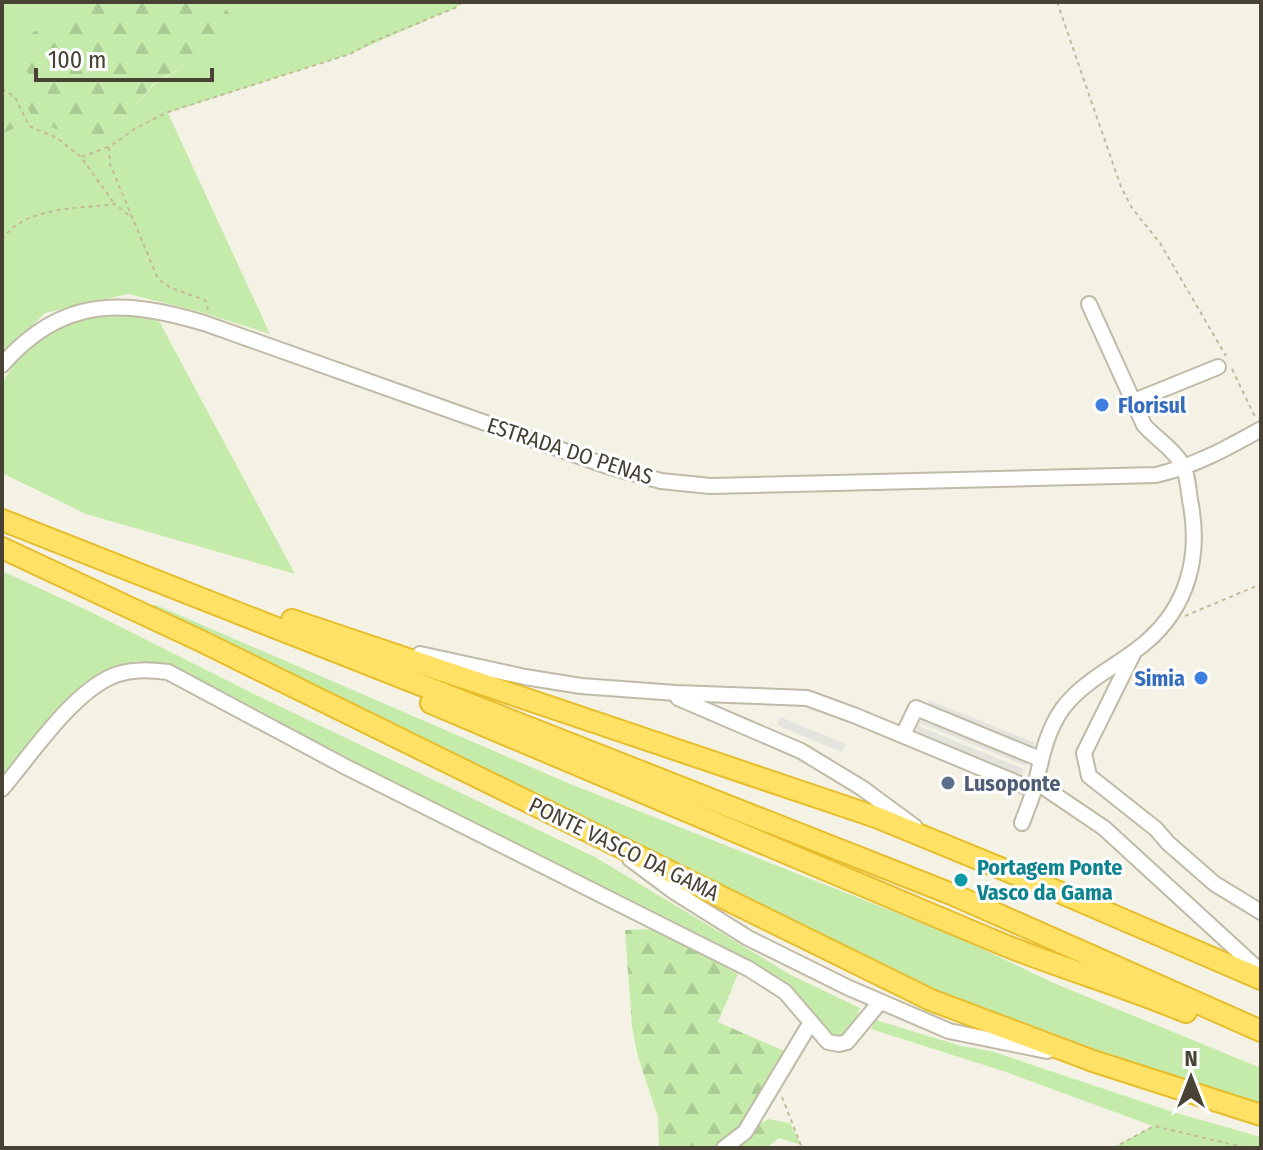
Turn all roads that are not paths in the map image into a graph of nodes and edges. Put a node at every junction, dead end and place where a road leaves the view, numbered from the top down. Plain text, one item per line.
1 (1089, 304) dead end
2 (2, 365) edge
3 (1218, 367) dead end
4 (1134, 401) junction
5 (1261, 429) edge
6 (1184, 468) junction
7 (2, 520) edge
8 (41, 536) junction
9 (2, 548) edge
10 (327, 632) junction
11 (1134, 652) junction
12 (672, 690) junction
13 (903, 735) junction
14 (1040, 759) junction
15 (1035, 786) junction
16 (2, 789) edge
17 (1022, 823) dead end
18 (931, 839) junction
19 (604, 840) junction
20 (1261, 912) edge
21 (1261, 972) edge
22 (1261, 979) edge
23 (880, 1002) junction
24 (811, 1022) junction
25 (1261, 1031) edge
26 (1261, 1043) edge
27 (1093, 1061) junction
28 (1261, 1115) edge
29 (724, 1148) edge

1 - 4 street
2 - 6 street, ESTRADA DO PENAS
3 - 4 street
4 - 6 street
5 - 6 street, ESTRADA DO PENAS
6 - 11 street
7 - 8 highway
8 - 10 highway
8 - 25 highway
8 - 26 highway
9 - 19 highway, PONTE VASCO DA GAMA
10 - 12 street
10 - 18 highway
11 - 14 street
11 - 20 street
12 - 13 street
12 - 18 street
13 - 14 street
13 - 15 street
14 - 15 street
15 - 17 street
15 - 21 street
16 - 24 street
18 - 22 highway
19 - 23 street
19 - 27 highway, PONTE VASCO DA GAMA
23 - 24 street
23 - 27 street
24 - 29 street
27 - 28 highway, PONTE VASCO DA GAMA

